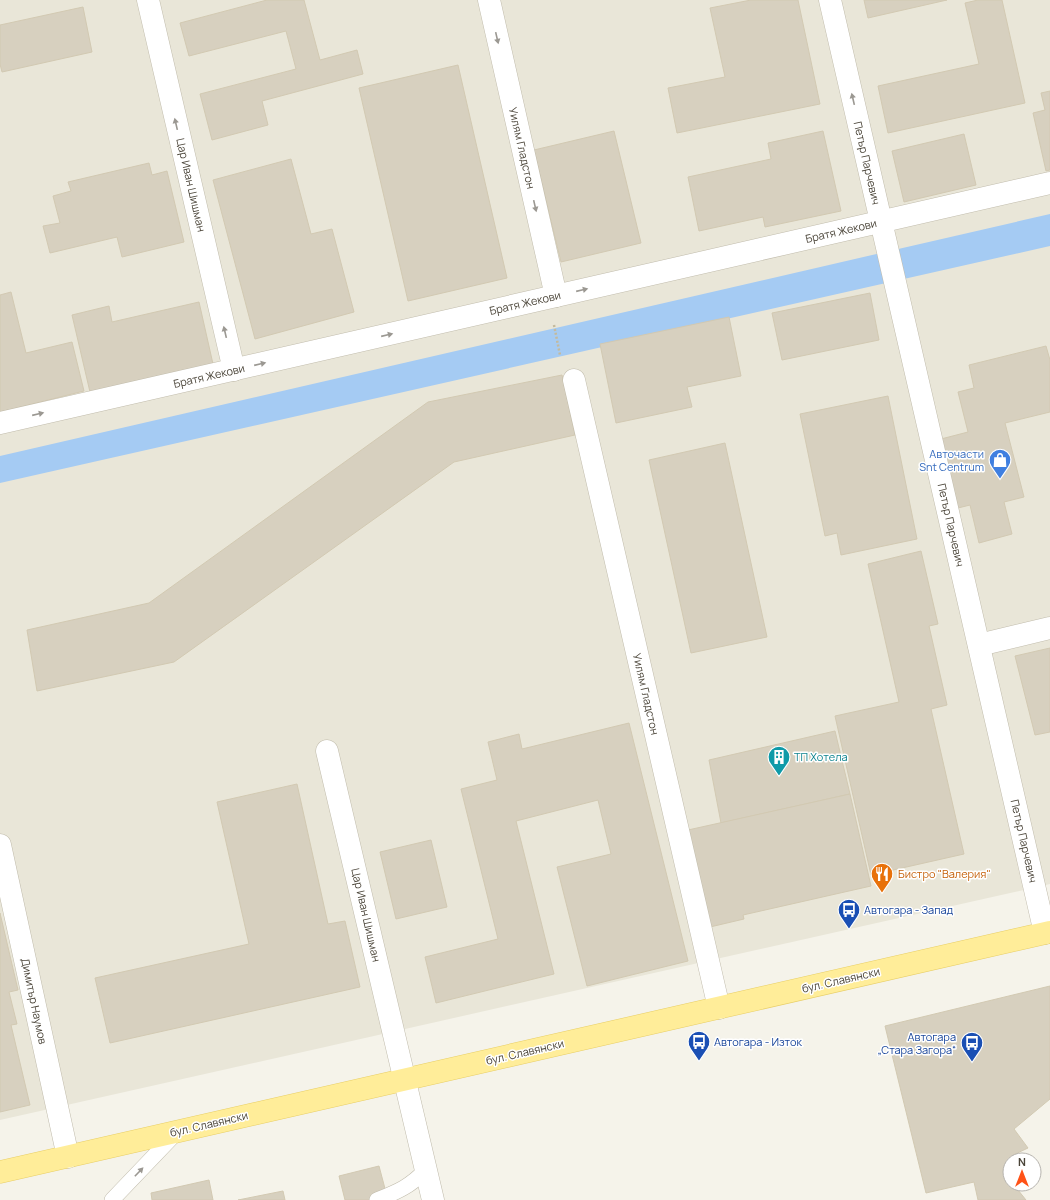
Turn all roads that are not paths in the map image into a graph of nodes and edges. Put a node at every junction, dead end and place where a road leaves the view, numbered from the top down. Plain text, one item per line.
1 (148, 0) edge
2 (489, 0) edge
3 (830, 0) edge
4 (1050, 183) edge
5 (881, 222) junction
6 (556, 296) junction
7 (234, 370) junction
8 (574, 380) dead end
9 (0, 423) edge
10 (1050, 628) edge
11 (979, 645) junction
12 (327, 751) dead end
13 (0, 845) edge
14 (1048, 933) edge
15 (718, 1008) junction
16 (405, 1080) junction
17 (177, 1132) junction
18 (68, 1157) junction
19 (426, 1170) junction
20 (0, 1172) edge
21 (112, 1200) edge
22 (378, 1200) edge
23 (433, 1200) edge

7 -> 1 street, Цар Иван Шишман
2 -> 6 street, Уилям Гладстон
5 -> 3 street, Петър Парчевич
4 - 5 street, Братя Жекови
6 -> 5 street, Братя Жекови
5 - 11 street, Петър Парчевич
7 -> 6 street, Братя Жекови
9 -> 7 street, Братя Жекови
8 - 15 street, Уилям Гладстон
10 - 11 street
11 - 14 street, Петър Парчевич
12 - 16 street, Цар Иван Шишман
13 - 18 street, Димитър Наумов
14 - 15 main road, бул. Славянски
15 - 16 main road, бул. Славянски
16 - 17 main road, бул. Славянски
16 - 19 street, Цар Иван Шишман
17 - 18 main road, бул. Славянски
21 -> 17 lane
18 - 20 main road, бул. Славянски
19 - 22 lane
19 - 23 street, Цар Иван Шишман

